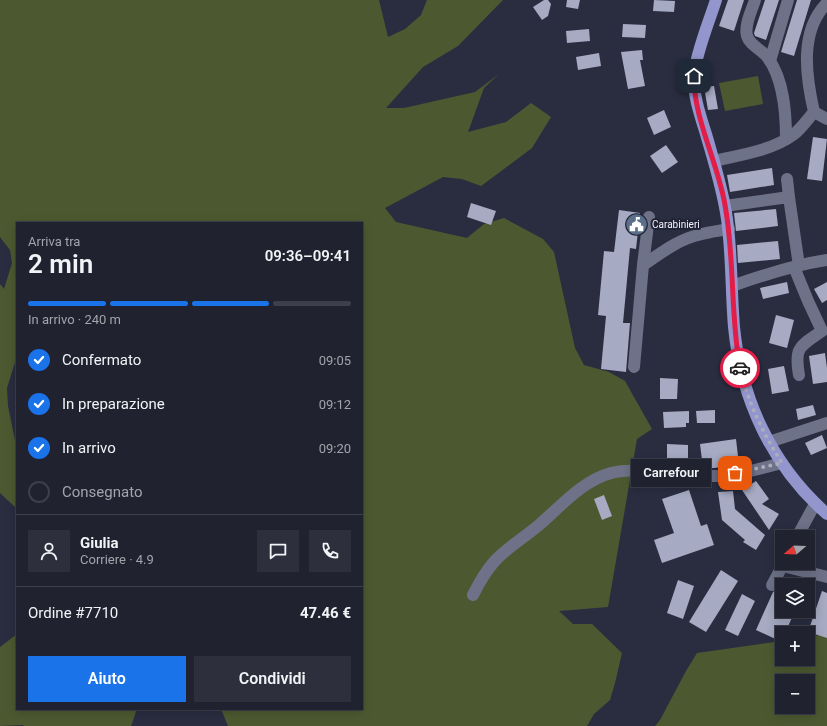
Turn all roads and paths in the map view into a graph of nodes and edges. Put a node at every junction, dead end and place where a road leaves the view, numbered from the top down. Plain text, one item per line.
1 (716, 0) edge
2 (755, 0) edge
3 (788, 0) edge
4 (827, 3) edge
5 (770, 61) junction
6 (814, 112) junction
7 (827, 119) edge
8 (786, 139) junction
9 (714, 161) junction
10 (787, 179) dead end
11 (789, 197) junction
12 (725, 206) junction
13 (648, 217) dead end
14 (729, 230) junction
15 (827, 260) edge
16 (643, 265) junction
17 (797, 266) junction
18 (732, 286) junction
19 (824, 335) edge
20 (634, 367) dead end
21 (799, 375) dead end
22 (827, 423) edge
23 (769, 442) junction
24 (782, 463) junction
25 (816, 504) junction
26 (827, 514) edge
27 (801, 530) edge
28 (780, 570) edge
29 (801, 570) edge
30 (827, 577) edge
31 (772, 585) dead end
32 (473, 595) dead end

1 - 9 main road
2 - 5 street
3 - 5 street
4 - 6 street
5 - 8 street
6 - 7 street
6 - 8 street
8 - 9 street
9 - 12 main road
10 - 11 street
11 - 12 street
11 - 17 street
12 - 14 main road
13 - 16 street
14 - 16 street
14 - 18 main road
15 - 17 street
16 - 20 street
17 - 18 street
17 - 19 street
18 - 23 main road
19 - 21 street
22 - 23 street
23 - 24 main road
24 - 25 main road
24 - 32 street
25 - 26 main road
25 - 27 street
28 - 31 street
29 - 30 street

